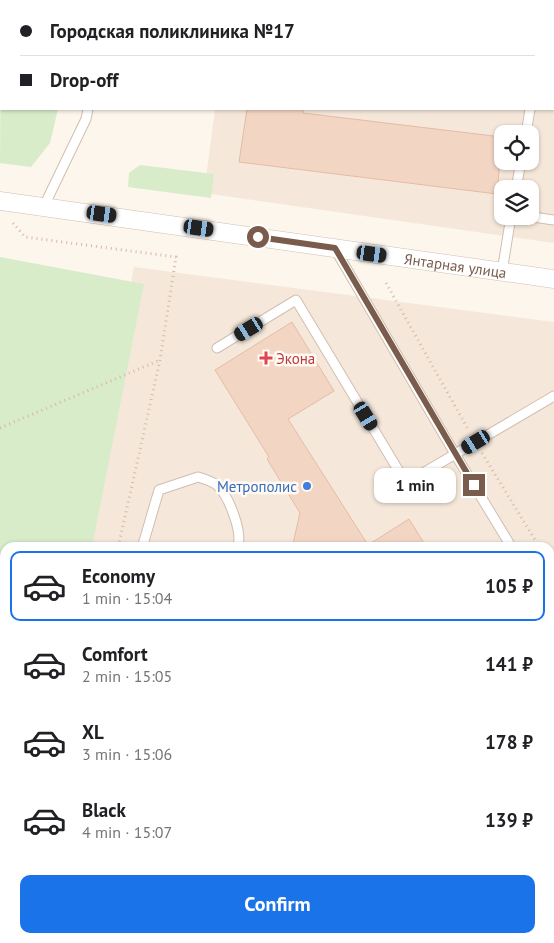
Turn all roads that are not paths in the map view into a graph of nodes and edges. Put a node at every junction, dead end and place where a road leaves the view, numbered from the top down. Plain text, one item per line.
1 (88, 110) edge
2 (530, 110) edge
3 (527, 125) edge
4 (0, 201) edge
5 (44, 206) junction
6 (539, 218) edge
7 (554, 220) edge
8 (510, 225) edge
9 (335, 248) junction
10 (502, 272) junction
11 (554, 280) edge
12 (217, 348) dead end
13 (554, 396) edge
14 (456, 454) junction
15 (144, 542) edge
16 (240, 542) edge
17 (508, 542) edge

1 - 5 lane
2 - 3 lane
4 - 5 street, Янтарная улица
5 - 9 street, Янтарная улица
6 - 7 lane
8 - 10 lane
9 - 10 street, Янтарная улица
9 - 14 lane
10 - 11 street, Янтарная улица
12 - 14 lane
13 - 14 lane
14 - 17 lane
15 - 16 lane

